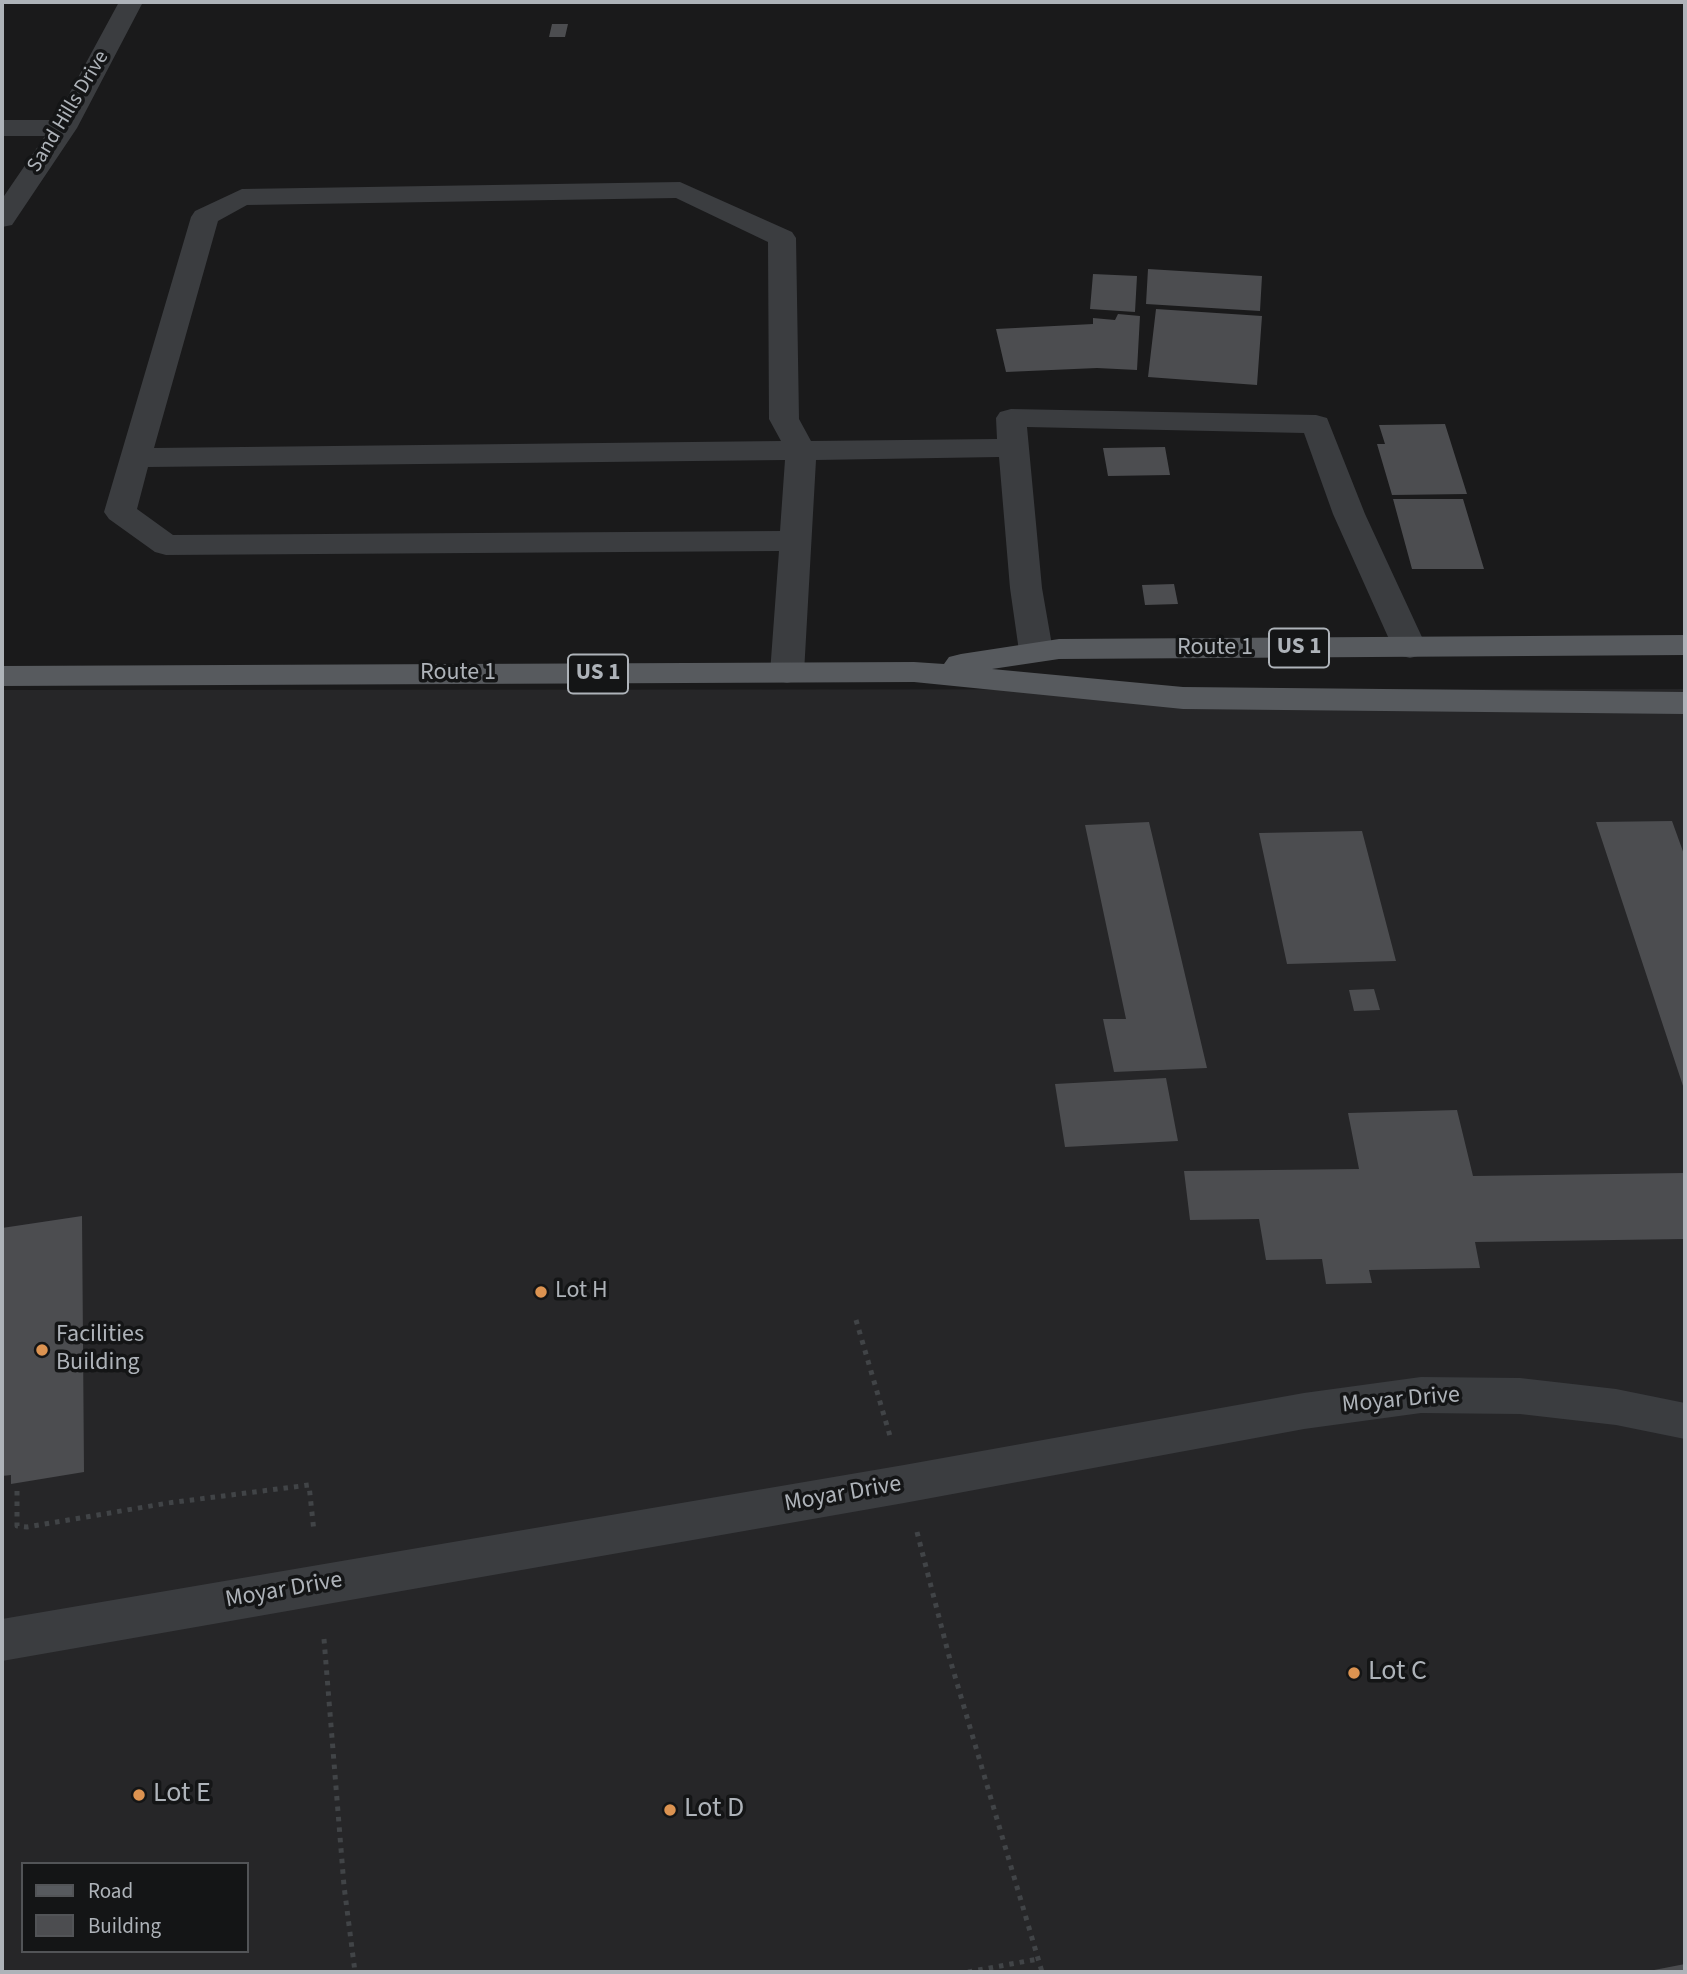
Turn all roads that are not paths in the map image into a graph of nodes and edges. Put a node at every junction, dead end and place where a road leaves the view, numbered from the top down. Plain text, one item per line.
1 (131, 2) edge
2 (2, 128) edge
3 (64, 128) junction
4 (2, 219) edge
5 (1014, 448) junction
6 (801, 450) junction
7 (134, 458) junction
8 (795, 541) junction
9 (1685, 645) edge
10 (1410, 648) junction
11 (1036, 650) junction
12 (914, 672) junction
13 (788, 673) junction
14 (2, 676) edge
15 (1685, 703) edge
16 (1685, 1421) edge
17 (2, 1640) edge

1 - 3 street, Sand Hills Drive
2 - 3 street
3 - 4 street, Sand Hills Drive
5 - 6 street
5 - 10 street
5 - 11 street
6 - 7 street
6 - 7 street
6 - 8 street
7 - 8 street
8 - 13 street
9 - 10 main road, Route 1 / US 1
10 - 11 main road, Route 1 / US 1
11 - 12 main road, Route 1 / US 1
12 - 13 main road, Route 1 / US 1
12 - 15 main road, Route 1 / US 1
13 - 14 main road, Route 1 / US 1
16 - 17 street, Moyar Drive

